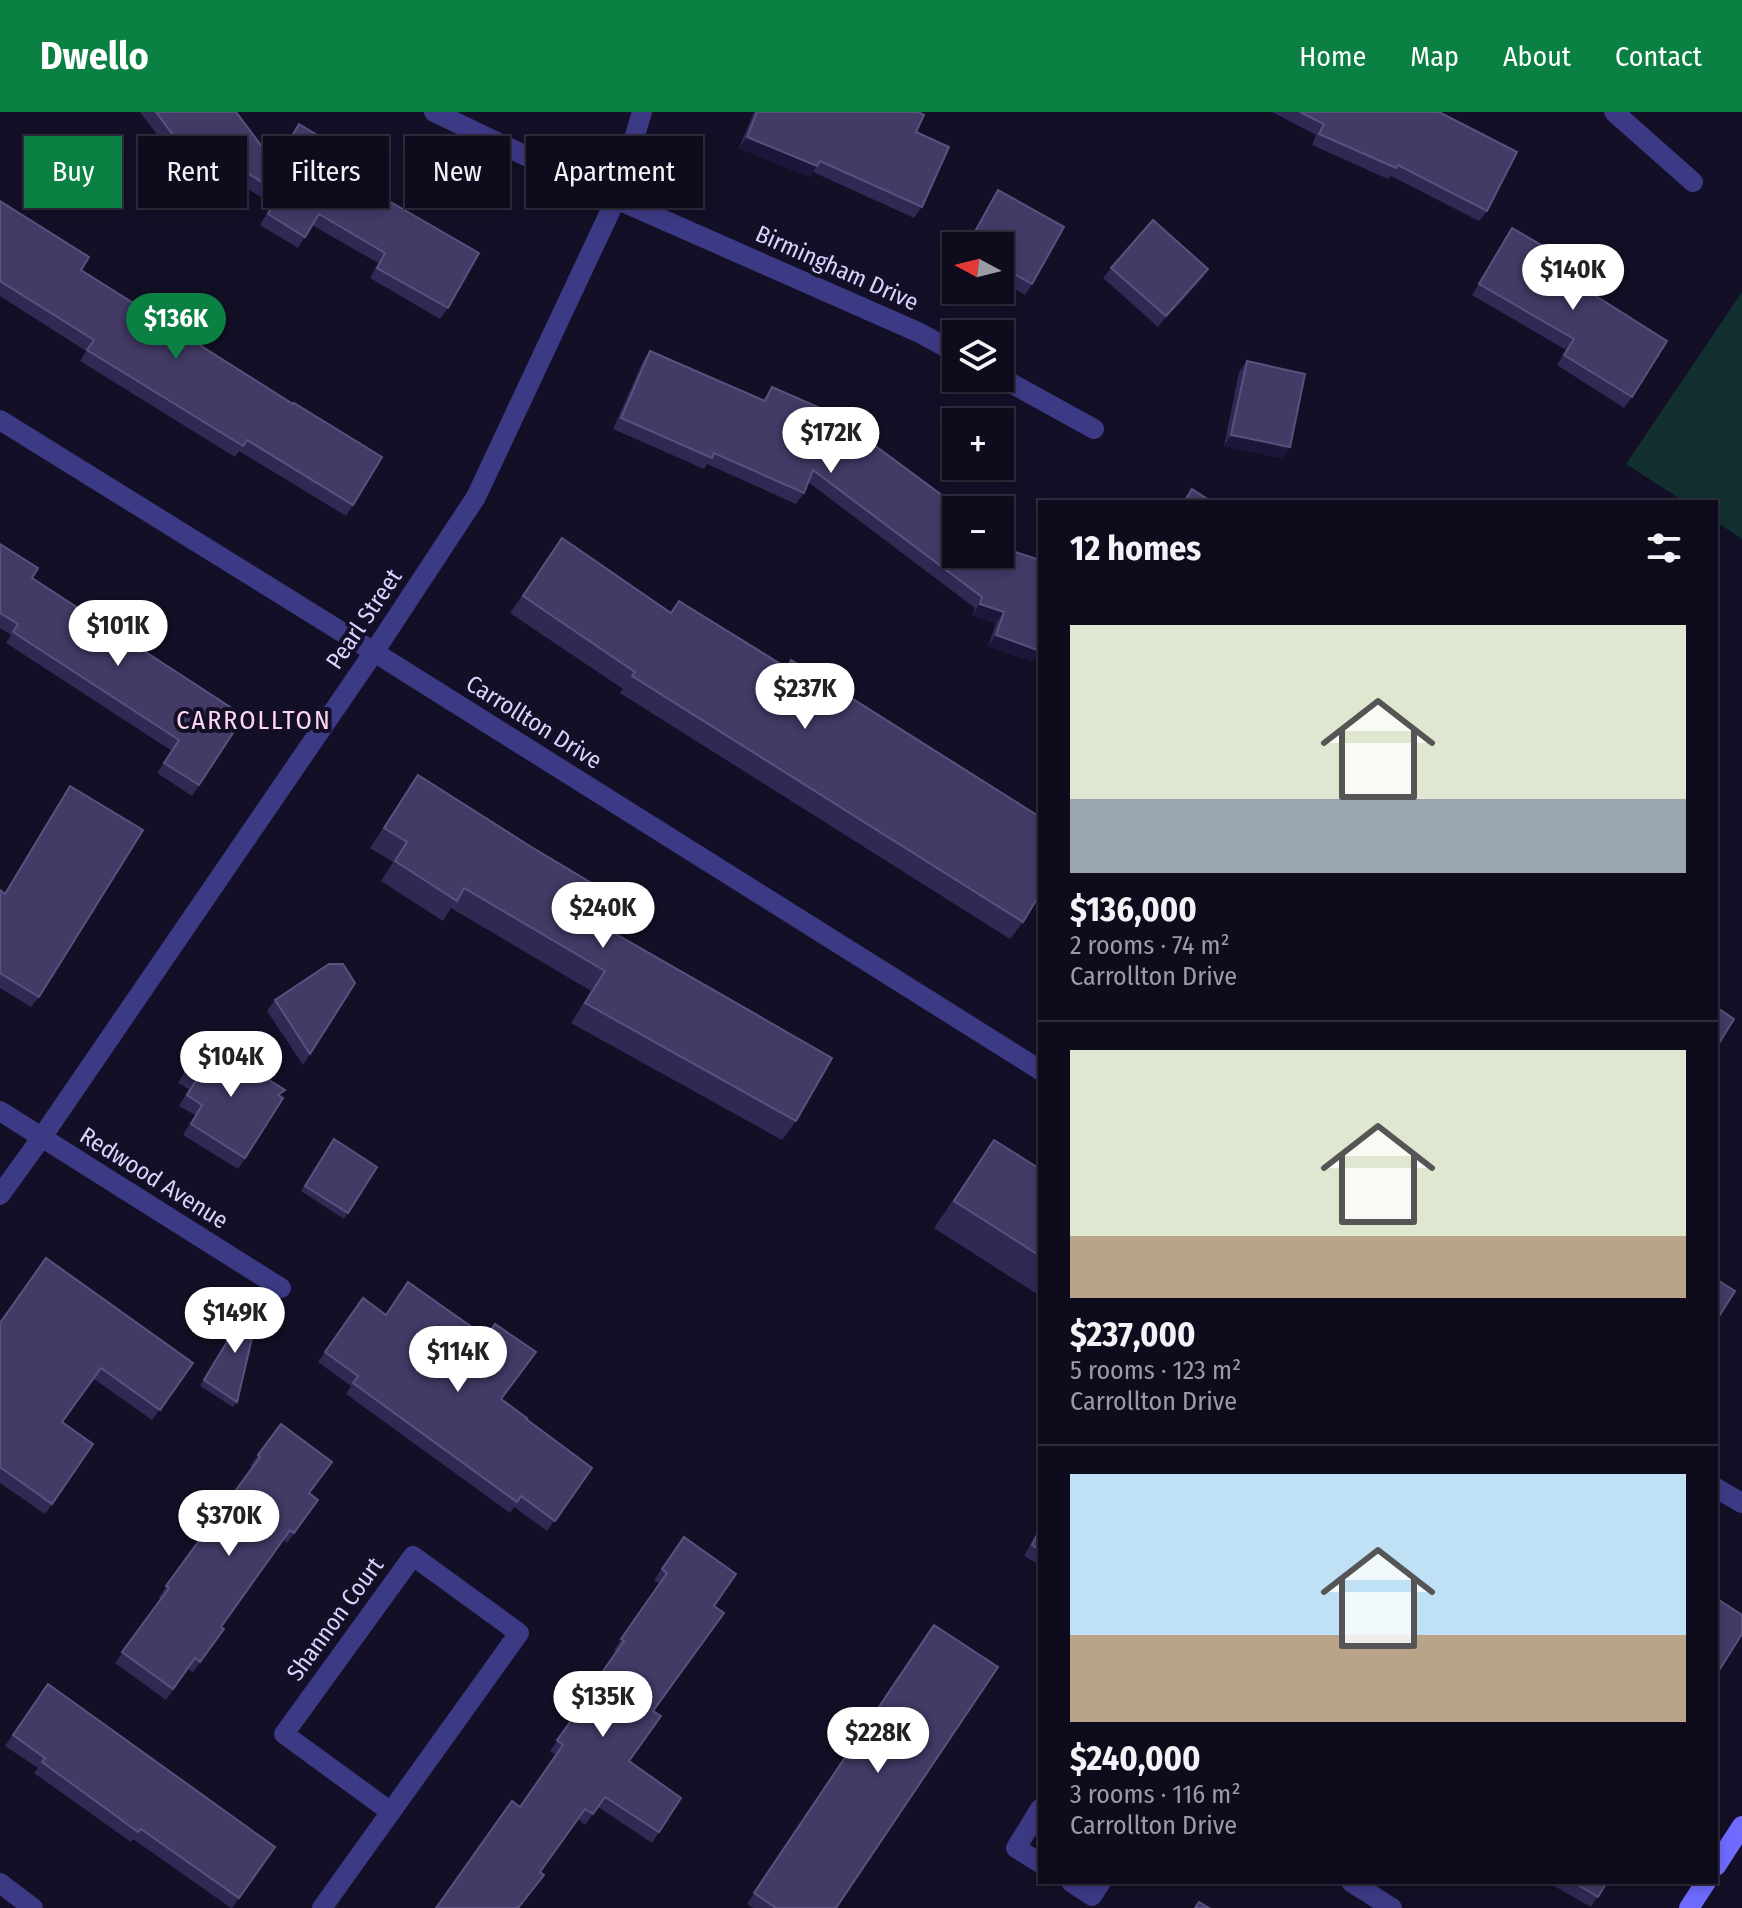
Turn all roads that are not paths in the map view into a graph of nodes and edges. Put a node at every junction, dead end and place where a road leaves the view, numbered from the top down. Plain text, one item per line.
1 (434, 112) edge
2 (642, 112) edge
3 (1614, 112) edge
4 (635, 136) edge
5 (526, 156) edge
6 (1693, 182) dead end
7 (612, 208) edge
8 (636, 208) edge
9 (942, 345) edge
10 (1014, 385) edge
11 (0, 420) edge
12 (1094, 429) dead end
13 (374, 652) junction
14 (1038, 1069) edge
15 (0, 1111) edge
16 (42, 1137) junction
17 (0, 1195) edge
18 (281, 1288) dead end
19 (1718, 1489) edge
20 (1742, 1503) edge
21 (391, 1812) junction
22 (1038, 1812) edge
23 (1742, 1826) edge
24 (1038, 1862) edge
25 (1718, 1863) edge
26 (0, 1883) edge
27 (1074, 1884) edge
28 (1100, 1884) edge
29 (1354, 1884) edge
30 (1705, 1884) edge
31 (33, 1908) edge
32 (322, 1908) edge
33 (1392, 1908) edge
34 (1689, 1908) edge

1 - 5 street, Birmingham Drive
2 - 4 street, Pearl Street
3 - 6 street
7 - 13 street, Pearl Street
8 - 9 street, Birmingham Drive
10 - 12 street
11 - 13 street, Carrollton Drive
13 - 14 street, Carrollton Drive
13 - 16 street, Pearl Street
15 - 16 street, Redwood Avenue
16 - 17 street, Pearl Street
16 - 18 street, Redwood Avenue
19 - 20 street
21 - 21 street, Shannon Court
21 - 32 street, Shannon Court
22 - 24 street
23 - 25 street
26 - 31 street
27 - 28 street
29 - 33 street
30 - 34 street

